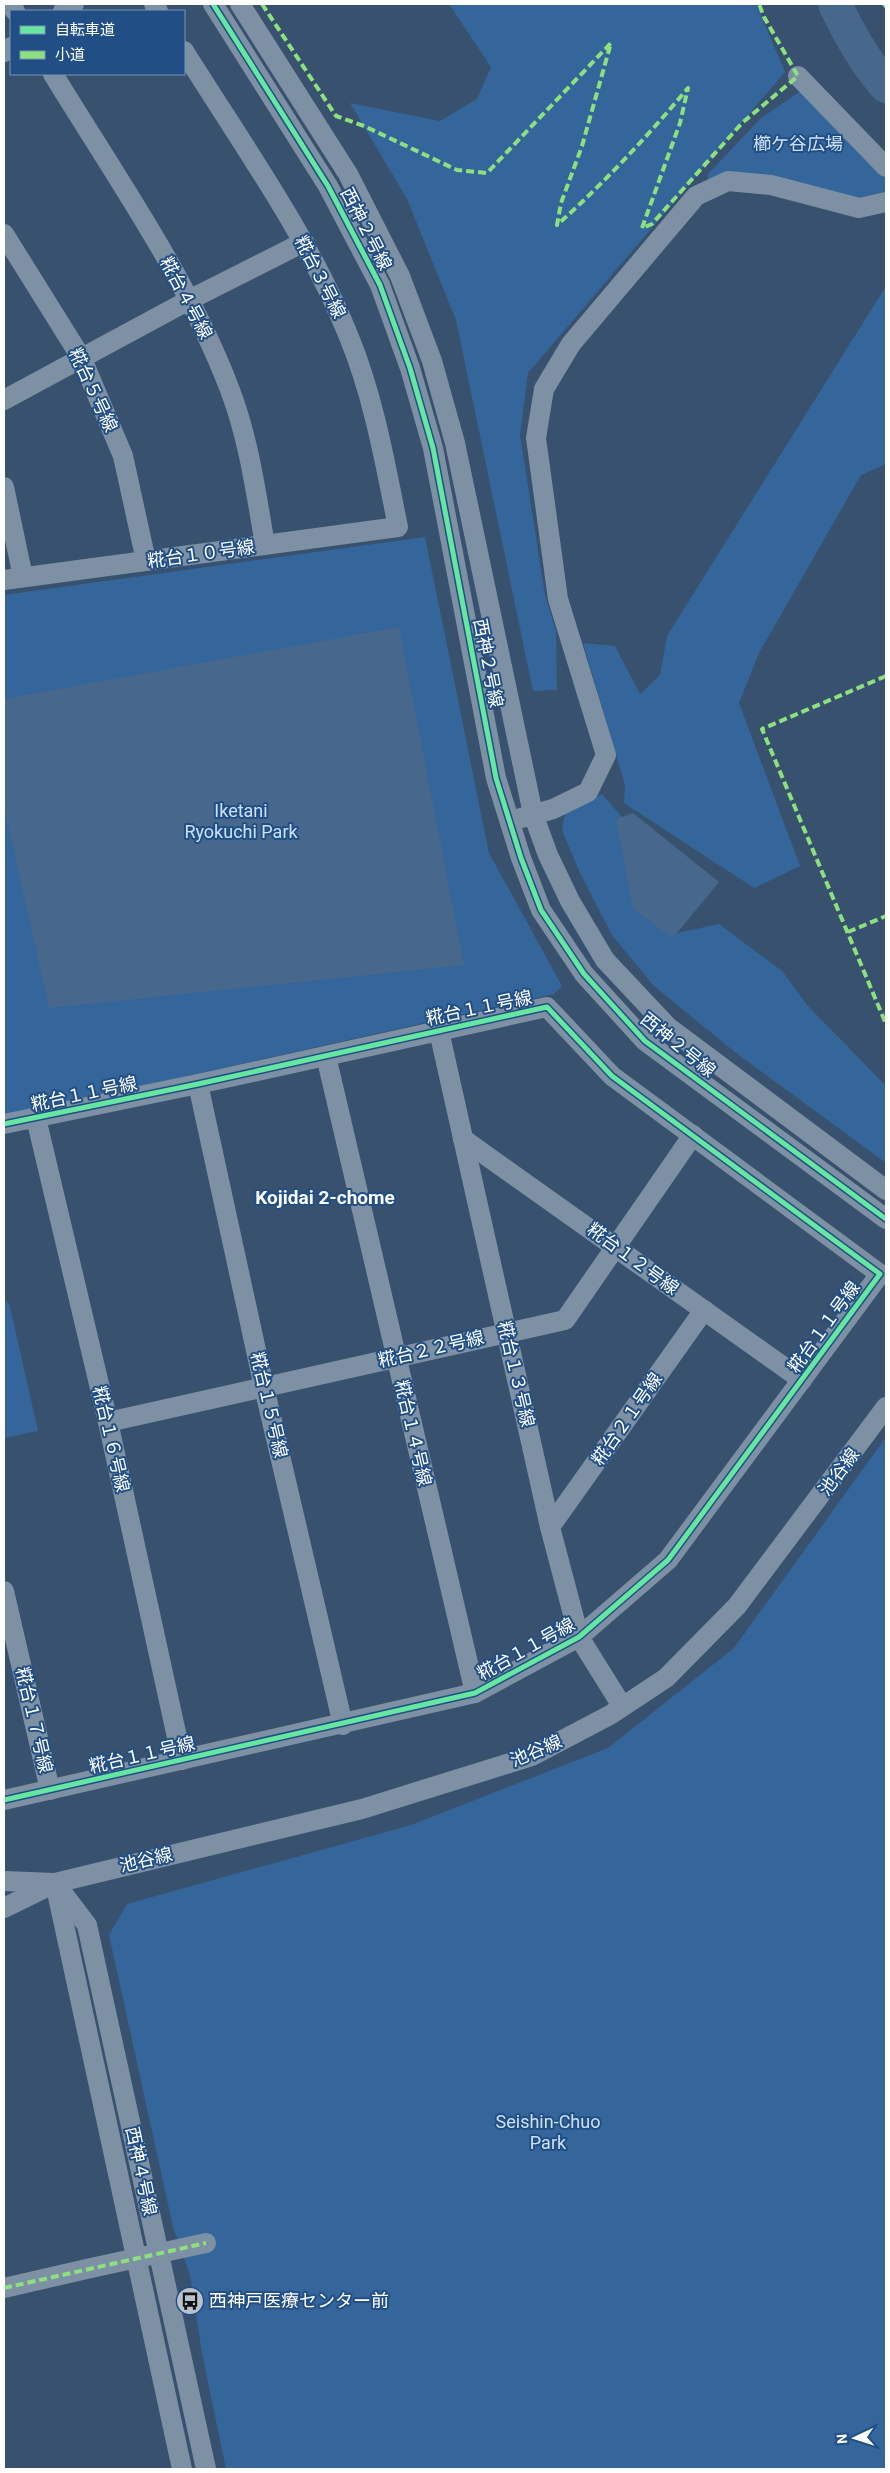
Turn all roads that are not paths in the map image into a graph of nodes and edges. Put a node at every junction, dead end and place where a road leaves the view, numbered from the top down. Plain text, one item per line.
1 (213, 4) edge
2 (240, 4) edge
3 (185, 54) edge
4 (54, 75) edge
5 (798, 76) dead end
6 (886, 167) edge
7 (886, 202) edge
8 (4, 234) edge
9 (304, 242) junction
10 (191, 299) junction
11 (82, 359) junction
12 (4, 400) edge
13 (4, 487) edge
14 (398, 528) joint
15 (265, 545) junction
16 (146, 561) junction
17 (24, 578) junction
18 (4, 580) edge
19 (533, 814) junction
20 (509, 821) junction
21 (439, 1031) junction
22 (326, 1056) junction
23 (198, 1084) junction
24 (36, 1118) junction
25 (4, 1124) edge
26 (693, 1135) junction
27 (463, 1139) junction
28 (886, 1190) edge
29 (886, 1218) edge
30 (615, 1245) junction
31 (704, 1310) junction
32 (506, 1332) junction
33 (395, 1357) junction
34 (802, 1380) junction
35 (264, 1387) junction
36 (886, 1407) edge
37 (108, 1422) junction
38 (550, 1527) junction
39 (4, 1591) edge
40 (579, 1637) junction
41 (475, 1693) junction
42 (622, 1706) junction
43 (343, 1725) junction
44 (182, 1760) junction
45 (50, 1790) junction
46 (4, 1800) edge
47 (4, 1881) edge
48 (55, 1883) junction
49 (4, 1908) edge
50 (206, 2243) dead end
51 (4, 2288) edge
52 (182, 2469) edge
53 (206, 2469) edge

1 - 20 street, 西神２号線
2 - 19 street, 西神２号線
3 - 9 street, 糀台３号線
4 - 10 street, 糀台４号線
5 - 6 street
7 - 19 street
8 - 11 street, 糀台５号線
9 - 10 street
9 - 14 street, 糀台３号線
10 - 11 street
10 - 15 street, 糀台４号線
11 - 12 street
11 - 16 street, 糀台５号線
13 - 17 street
14 - 15 street, 糀台１０号線
15 - 16 street, 糀台１０号線
16 - 17 street, 糀台１０号線
17 - 18 street, 糀台１０号線
19 - 20 street
19 - 28 street, 西神２号線
20 - 29 street, 西神２号線
21 - 22 street, 糀台１１号線
21 - 26 street, 糀台１１号線
21 - 27 street, 糀台１３号線
22 - 23 street, 糀台１１号線
22 - 33 street, 糀台１４号線
23 - 24 street, 糀台１１号線
23 - 35 street, 糀台１５号線
24 - 25 street, 糀台１１号線
24 - 37 street, 糀台１６号線
26 - 30 street, 糀台２２号線
26 - 34 street, 糀台１１号線
27 - 30 street, 糀台１２号線
27 - 32 street, 糀台１３号線
30 - 31 street, 糀台１２号線
30 - 32 street, 糀台２２号線
31 - 34 street, 糀台１２号線
31 - 38 street, 糀台２１号線
32 - 33 street, 糀台２２号線
32 - 38 street, 糀台１３号線
33 - 35 street, 糀台２２号線
33 - 41 street, 糀台１４号線
34 - 40 street, 糀台１１号線
35 - 37 street, 糀台２２号線
35 - 43 street, 糀台１５号線
36 - 42 street, 池谷線
37 - 44 street, 糀台１６号線
38 - 40 street, 糀台１３号線
39 - 45 street, 糀台１７号線
40 - 41 street, 糀台１１号線
40 - 42 street, 糀台１３号線
41 - 43 street, 糀台１１号線
42 - 48 street, 池谷線
43 - 44 street, 糀台１１号線
44 - 45 street, 糀台１１号線
45 - 46 street, 糀台１１号線
47 - 48 street
48 - 49 street
48 - 52 street, 西神４号線
48 - 53 street, 西神４号線
50 - 51 street, bridge

